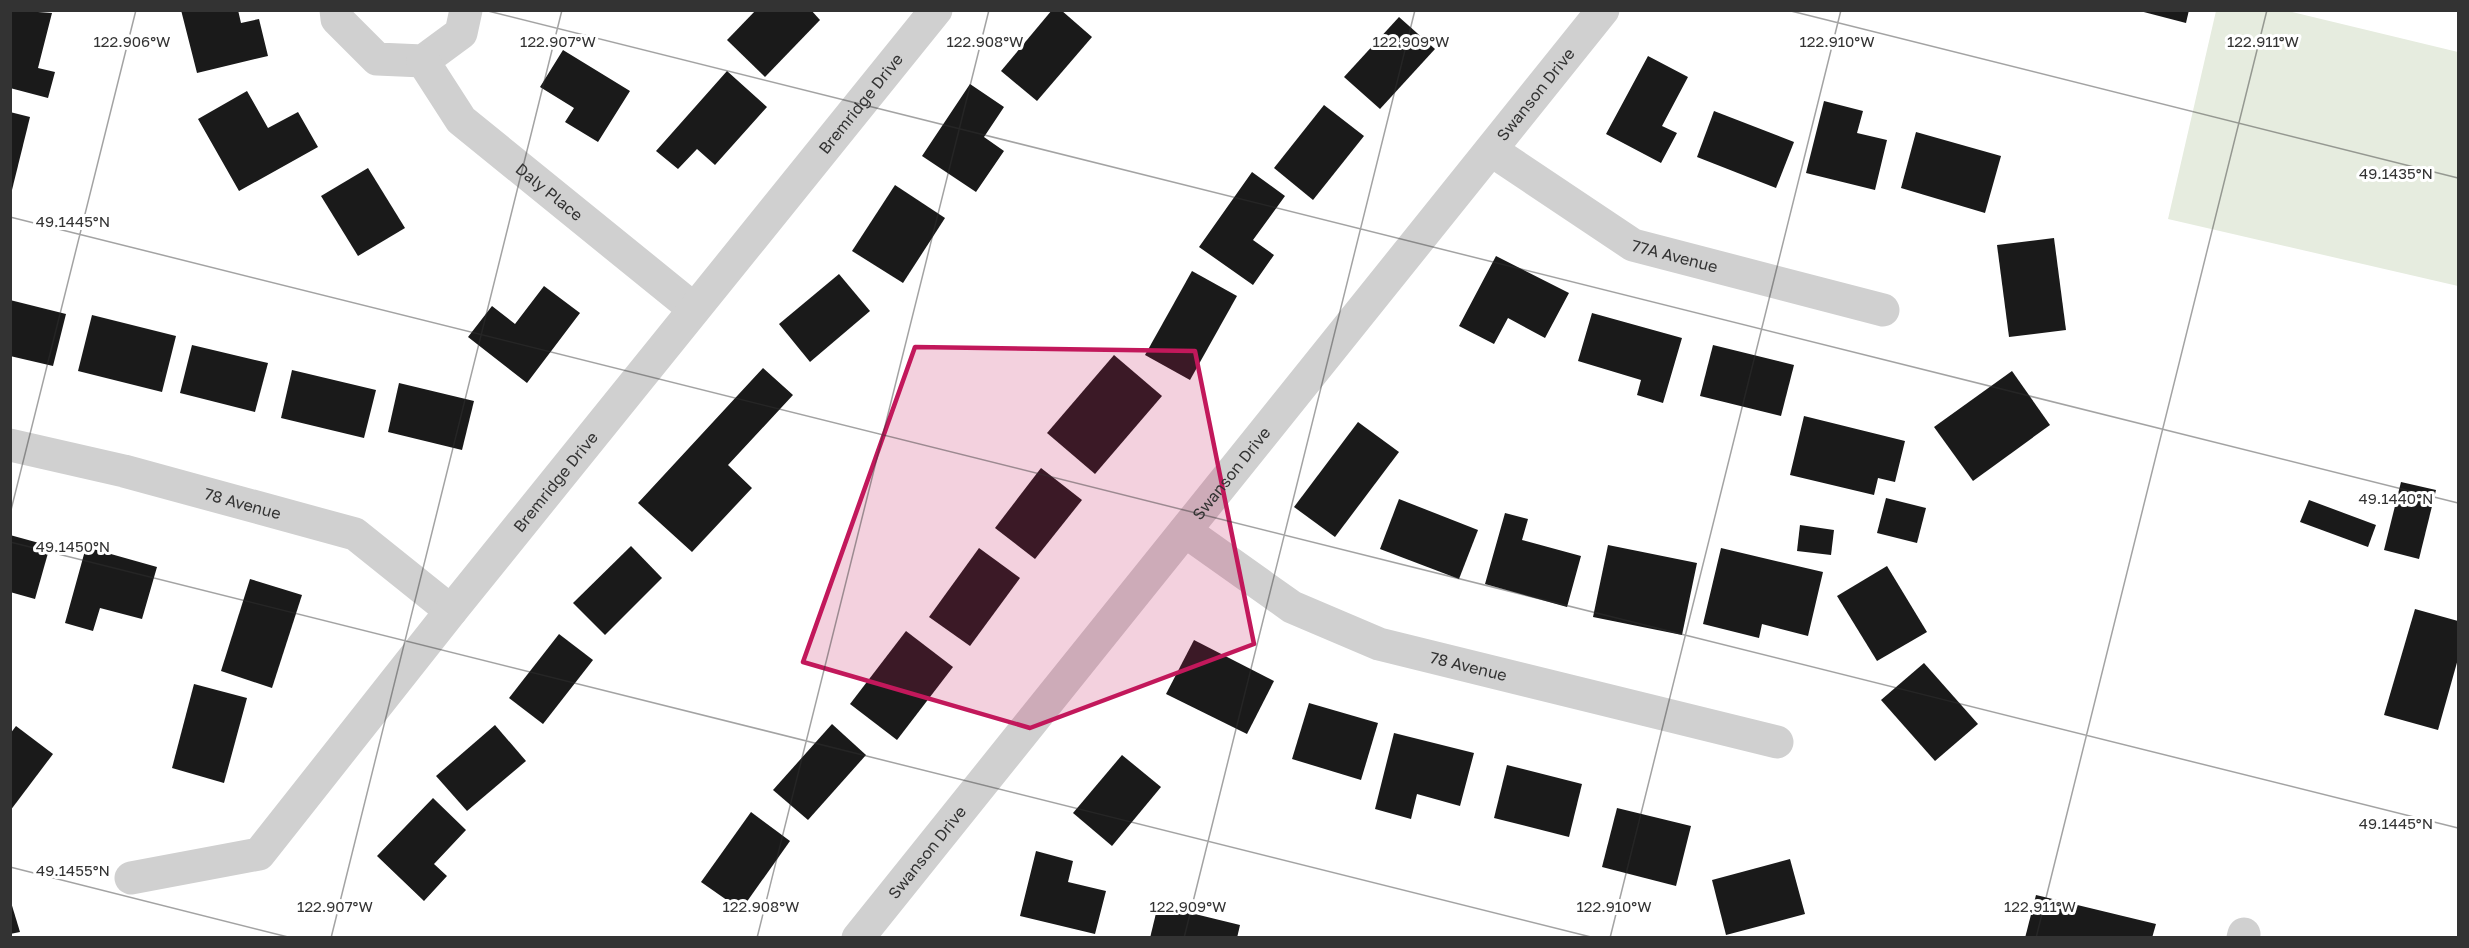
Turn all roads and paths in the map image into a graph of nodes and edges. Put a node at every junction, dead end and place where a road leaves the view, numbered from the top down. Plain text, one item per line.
1 (336, 10) edge
2 (466, 10) edge
3 (936, 10) edge
4 (1602, 10) edge
5 (423, 61) junction
6 (1491, 150) junction
7 (694, 309) junction
8 (1883, 310) dead end
9 (10, 445) edge
10 (1185, 531) junction
11 (451, 611) junction
12 (1778, 742) dead end
13 (131, 878) dead end
14 (866, 935) edge

1 - 5 street
2 - 5 street
3 - 7 street, Bremridge Drive
4 - 6 street, Swanson Drive
5 - 7 street, Daly Place
6 - 8 street, 77A Avenue
6 - 10 street, Swanson Drive
7 - 11 street, Bremridge Drive
9 - 11 street, 78 Avenue
10 - 12 street, 78 Avenue
10 - 14 street, Swanson Drive
11 - 13 street, Bremridge Drive

